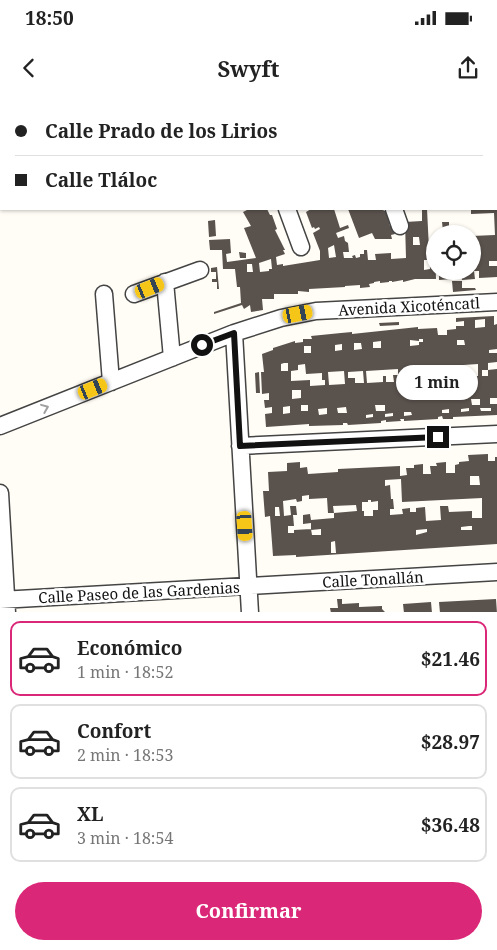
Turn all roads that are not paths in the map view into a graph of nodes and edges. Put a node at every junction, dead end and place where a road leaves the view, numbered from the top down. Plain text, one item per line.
1 (287, 210) edge
2 (394, 210) edge
3 (400, 226) dead end
4 (301, 247) dead end
5 (200, 270) dead end
6 (165, 282) junction
7 (104, 294) dead end
8 (134, 294) dead end
9 (497, 302) edge
10 (234, 333) junction
11 (172, 358) junction
12 (111, 382) junction
13 (0, 426) edge
14 (497, 434) edge
15 (240, 446) junction
16 (0, 493) edge
17 (497, 572) edge
18 (249, 585) junction
19 (4, 604) edge
20 (250, 612) edge

1 - 4 street
2 - 3 street
5 - 6 street
6 - 8 street
6 - 11 street
7 - 12 street
9 - 10 street, Avenida Xicoténcatl
10 - 11 street, Avenida Xicoténcatl
10 - 15 street
11 - 12 street, Avenida Xicoténcatl
13 -> 12 street, Avenida Xicoténcatl
14 - 15 street
15 - 18 street
16 - 19 street
17 - 18 street, Calle Tonallán
18 - 19 street, Calle Paseo de las Gardenias
18 - 20 street

